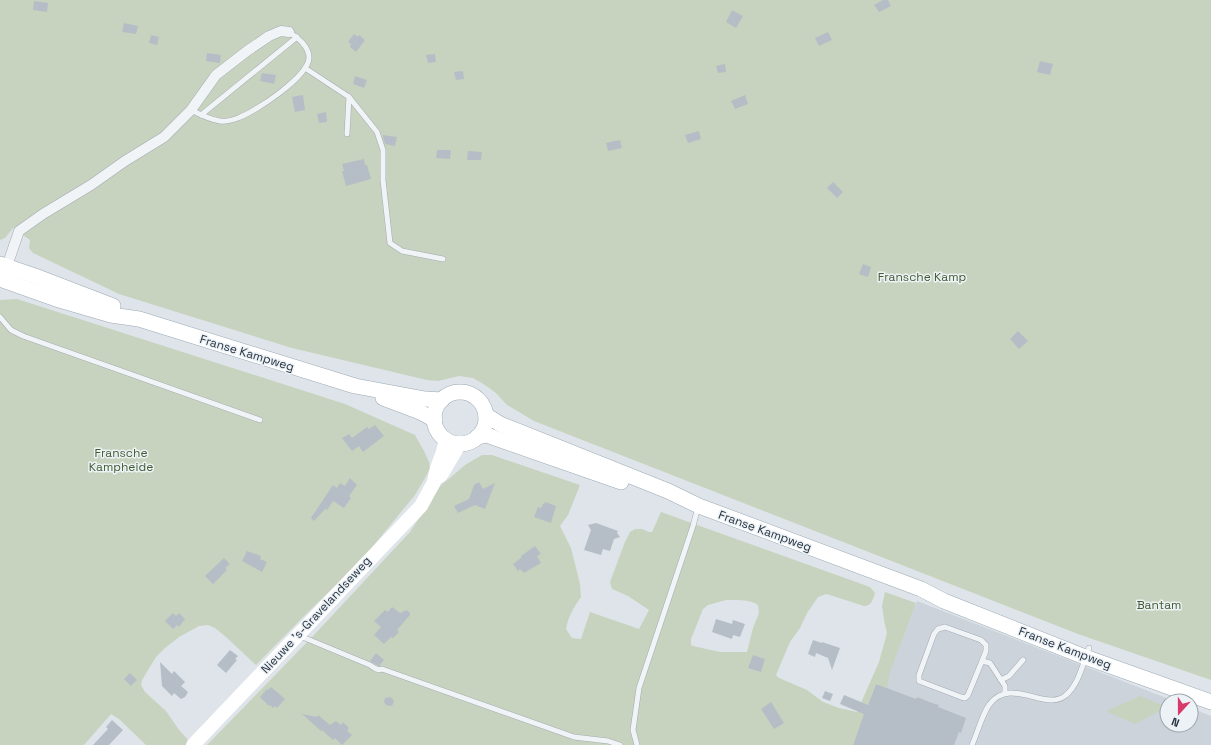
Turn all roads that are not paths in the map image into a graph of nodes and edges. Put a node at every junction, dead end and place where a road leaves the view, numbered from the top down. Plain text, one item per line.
1 (293, 35) junction
2 (305, 68) junction
3 (349, 97) junction
4 (191, 110) junction
5 (201, 115) junction
6 (347, 134) dead end
7 (442, 260) dead end
8 (2, 275) edge
9 (0, 318) edge
10 (355, 386) junction
11 (442, 400) junction
12 (486, 415) junction
13 (260, 420) dead end
14 (435, 420) junction
15 (477, 437) junction
16 (453, 441) junction
17 (699, 506) junction
18 (298, 634) junction
19 (1087, 652) junction
20 (1023, 660) dead end
21 (982, 661) junction
22 (1001, 680) junction
23 (1211, 692) edge
24 (1005, 693) junction
25 (1211, 702) edge
26 (193, 745) edge
27 (620, 745) edge
28 (637, 745) edge
29 (972, 745) edge

1 - 2 lane
1 - 4 street
1 - 5 lane
2 - 3 lane
2 - 5 lane
3 - 6 lane
3 - 7 lane
4 - 5 lane
4 - 8 street
8 - 10 main road, Franse Kampweg
9 - 13 lane
10 - 11 main road, Franse Kampweg
10 - 14 main road, Franse Kampweg
11 - 12 main road
11 - 14 main road
12 - 15 main road
12 - 17 main road, Franse Kampweg
14 - 16 main road
15 - 16 main road
15 - 17 main road, Franse Kampweg
16 - 18 main road, Nieuwe 's-Gravelandseweg
17 - 19 main road, Franse Kampweg
17 - 28 lane
18 - 26 main road, Nieuwe 's-Gravelandseweg
18 - 27 lane
19 - 23 main road, Franse Kampweg
19 - 24 lane
19 - 25 main road, Franse Kampweg
20 - 22 lane
21 - 21 lane
21 - 22 lane
22 - 24 lane
24 - 29 lane

